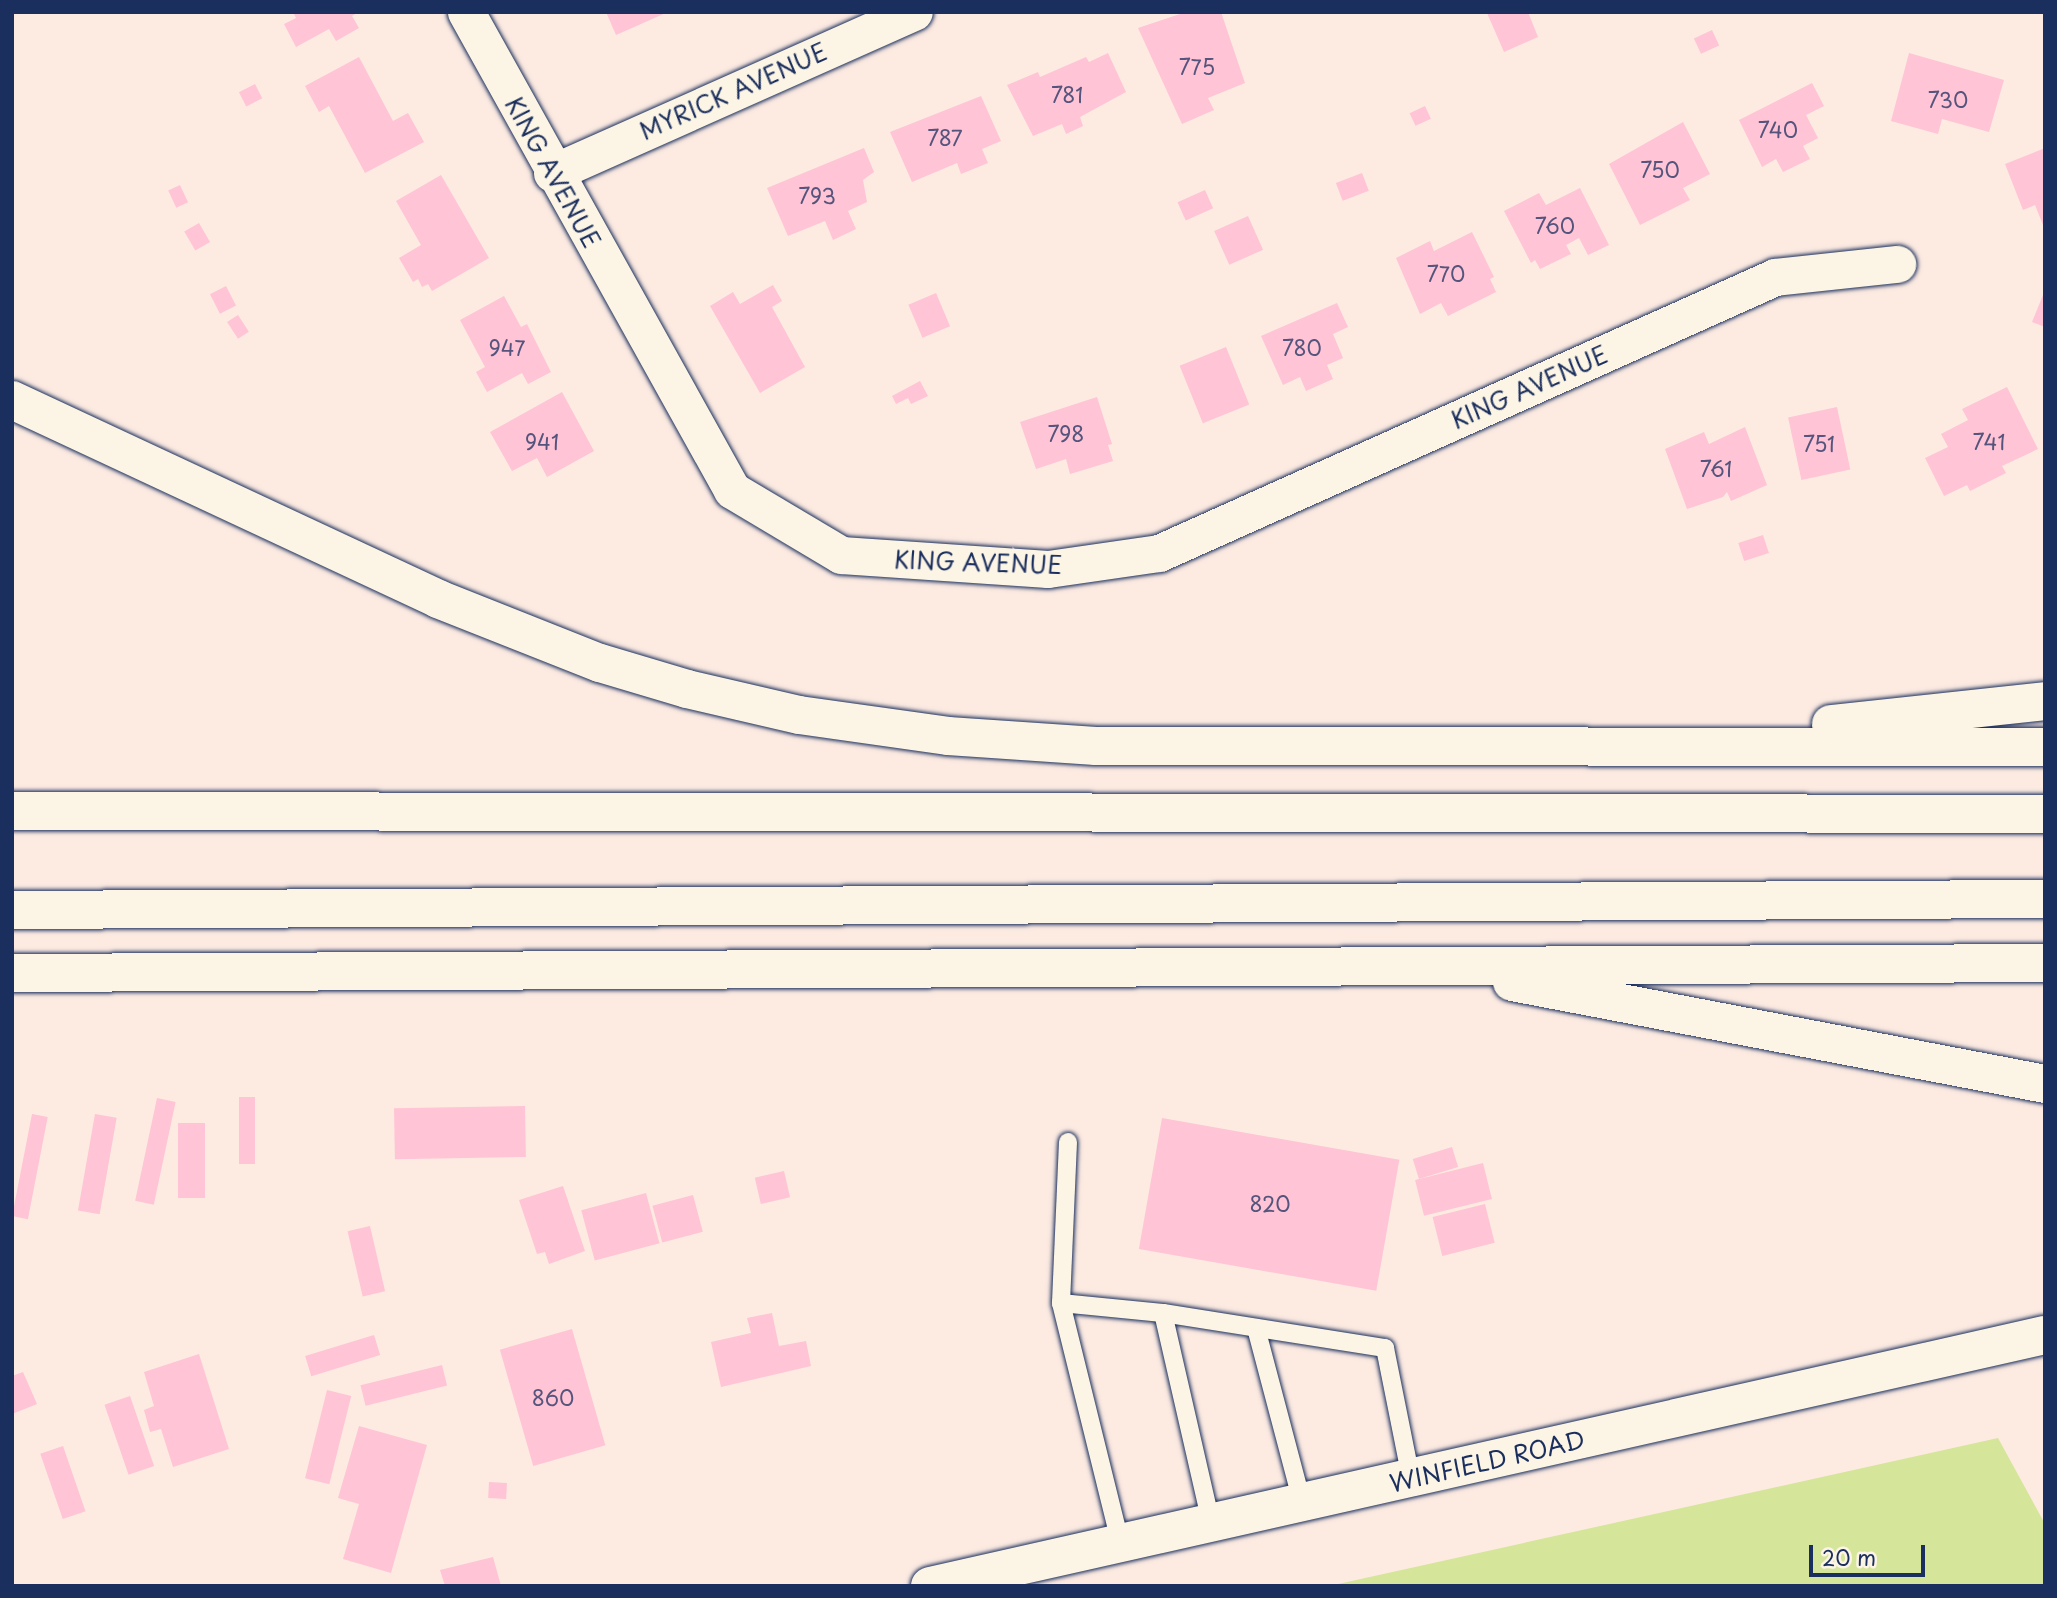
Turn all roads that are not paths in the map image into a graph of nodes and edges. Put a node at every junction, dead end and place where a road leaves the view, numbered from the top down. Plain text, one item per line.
1 (466, 12) edge
2 (914, 12) edge
3 (552, 173) junction
4 (1896, 264) dead end
5 (12, 400) edge
6 (2045, 701) edge
7 (1622, 744) junction
8 (2045, 747) edge
9 (12, 811) edge
10 (2045, 814) edge
11 (2045, 899) edge
12 (12, 910) edge
13 (2045, 962) edge
14 (1435, 967) junction
15 (12, 973) edge
16 (2045, 1084) edge
17 (1068, 1142) dead end
18 (1061, 1303) junction
19 (1163, 1313) junction
20 (1256, 1328) junction
21 (2045, 1335) edge
22 (1411, 1478) junction
23 (1302, 1502) junction
24 (1211, 1523) junction
25 (1120, 1541) junction
26 (930, 1586) edge

1 - 3 street, KING AVENUE
2 - 3 street, MYRICK AVENUE
3 - 4 street, KING AVENUE
5 - 7 main road
6 - 7 main road
7 - 8 main road
9 - 10 main road
11 - 12 main road
13 - 14 main road
14 - 15 main road
14 - 16 main road
17 - 18 lane
18 - 19 lane
18 - 25 lane
19 - 20 lane
19 - 24 lane
20 - 22 lane
20 - 23 lane
21 - 22 main road, WINFIELD ROAD
22 - 23 main road, WINFIELD ROAD
23 - 24 main road, WINFIELD ROAD
24 - 25 main road, WINFIELD ROAD
25 - 26 main road, WINFIELD ROAD

